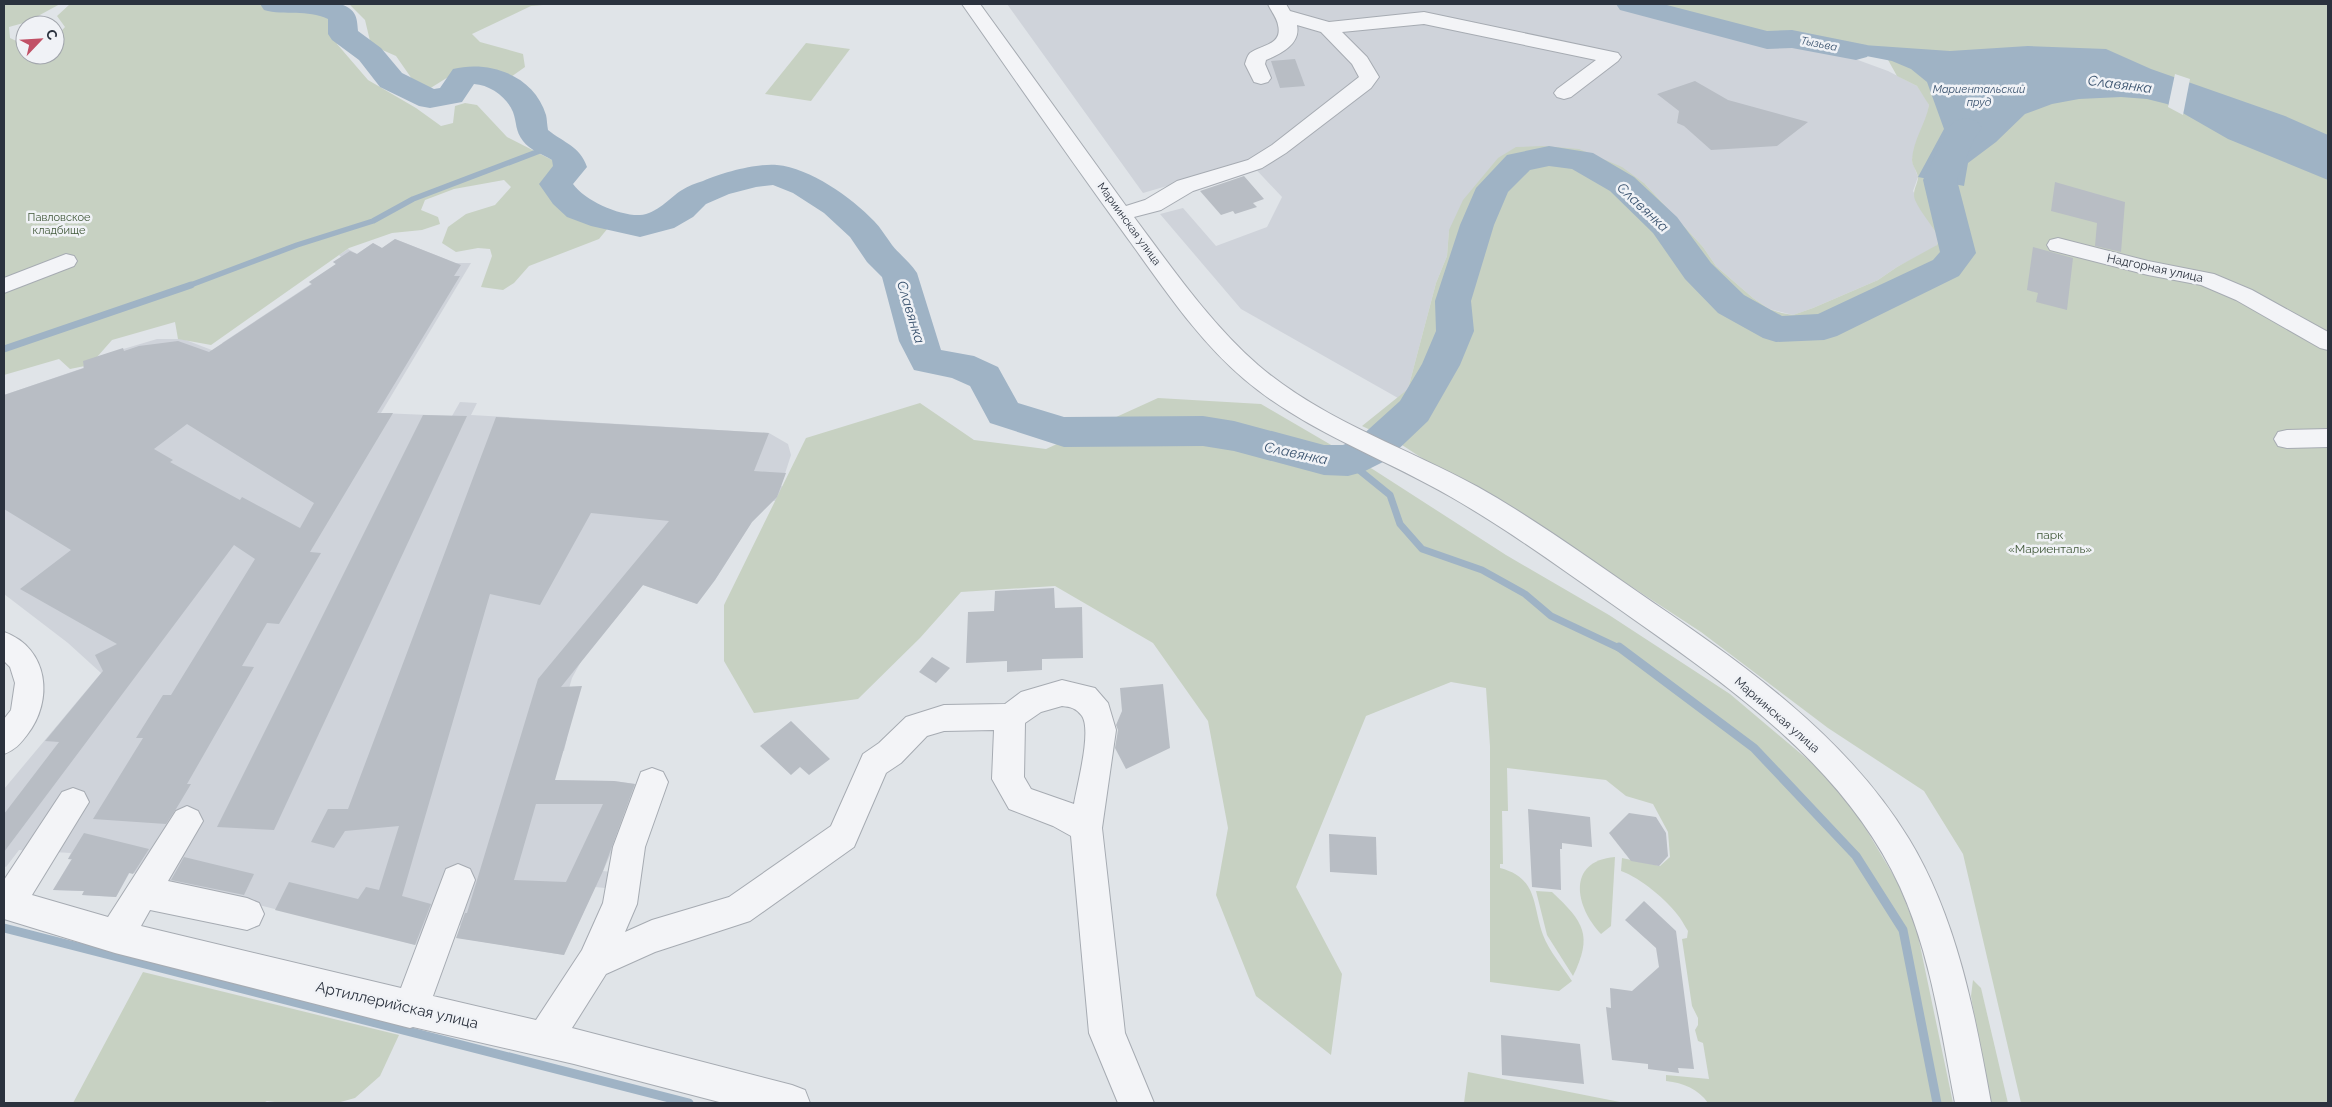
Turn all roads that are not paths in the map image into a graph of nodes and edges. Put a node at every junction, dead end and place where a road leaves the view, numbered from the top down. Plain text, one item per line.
1 (970, 4) edge
2 (1387, 4) edge
3 (1280, 9) edge
4 (1424, 18) junction
5 (1328, 28) junction
6 (1261, 78) dead end
7 (1564, 93) dead end
8 (1120, 214) junction
9 (2058, 245) dead end
10 (66, 261) dead end
11 (4, 286) edge
12 (2328, 342) edge
13 (2328, 438) edge
14 (2287, 439) dead end
15 (4, 644) edge
16 (1010, 717) junction
17 (4, 741) edge
18 (652, 782) dead end
19 (74, 802) dead end
20 (186, 821) dead end
21 (1086, 828) junction
22 (458, 880) dead end
23 (142, 892) junction
24 (5, 904) edge
25 (247, 914) dead end
26 (116, 936) junction
27 (594, 962) junction
28 (410, 1010) junction
29 (544, 1039) junction
30 (792, 1103) edge
31 (1136, 1103) edge
32 (1974, 1103) edge

1 - 8 street, Мариинская улица
2 - 4 street
3 - 5 street
3 - 6 street
4 - 5 street
4 - 7 street
5 - 8 street
8 - 32 street, Мариинская улица
9 - 12 street, Надгорная улица
10 - 11 street
13 - 14 street
15 - 17 street
16 - 21 street
16 - 21 street
16 - 27 street
18 - 27 street
19 - 24 street
20 - 23 street
21 - 31 street
22 - 28 street
23 - 25 street
23 - 26 street
24 - 26 street, Артиллерийская улица
26 - 28 street, Артиллерийская улица
27 - 29 street
28 - 29 street, Артиллерийская улица
29 - 30 street, Артиллерийская улица

